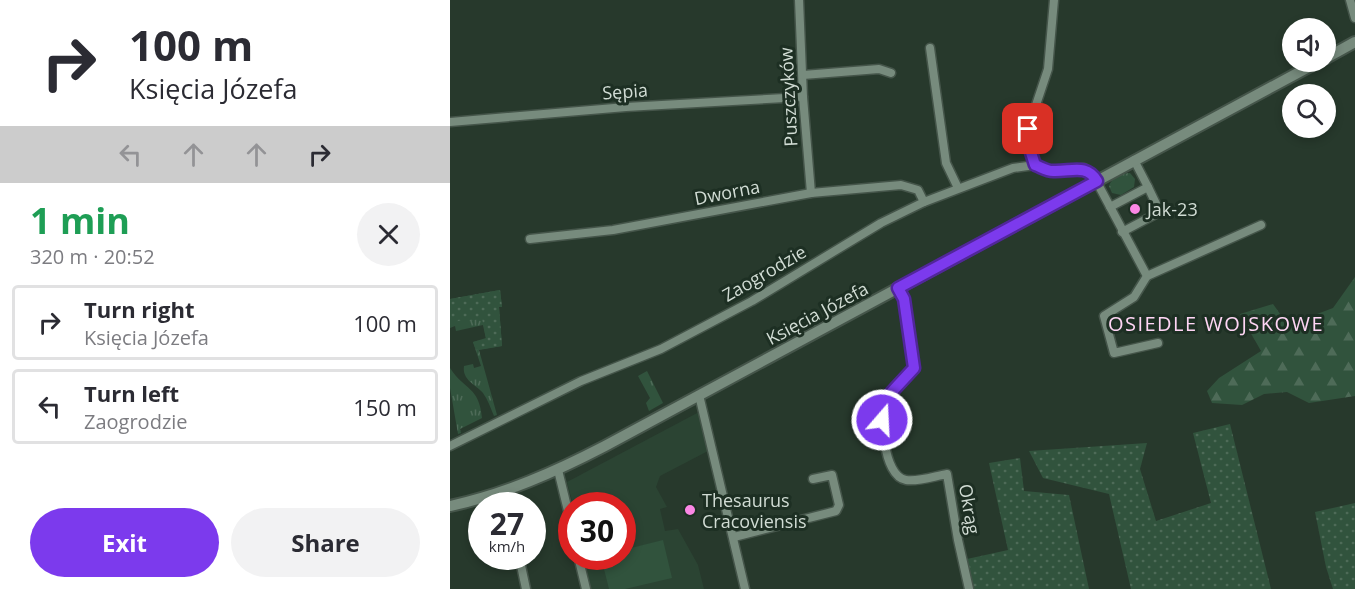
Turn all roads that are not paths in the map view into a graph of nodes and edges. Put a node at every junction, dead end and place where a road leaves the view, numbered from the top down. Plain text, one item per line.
1 (799, 0) edge
2 (1054, 0) edge
3 (1350, 0) edge
4 (1355, 18) edge
5 (1355, 42) edge
6 (930, 48) dead end
7 (1336, 52) edge
8 (1299, 72) edge
9 (891, 73) dead end
10 (803, 75) junction
11 (803, 97) junction
12 (450, 123) edge
13 (1134, 160) junction
14 (1035, 165) junction
15 (1097, 181) junction
16 (1148, 187) junction
17 (958, 188) junction
18 (811, 193) junction
19 (924, 202) junction
20 (1110, 207) junction
21 (1261, 225) dead end
22 (1122, 232) junction
23 (530, 239) dead end
24 (1147, 276) junction
25 (898, 288) junction
26 (1158, 342) dead end
27 (699, 395) junction
28 (450, 446) edge
29 (558, 470) junction
30 (813, 480) dead end
31 (505, 491) joint
32 (563, 492) edge
33 (450, 506) edge
34 (734, 537) junction
35 (522, 570) edge
36 (581, 570) edge
37 (526, 589) edge
38 (585, 589) edge
39 (745, 589) edge
40 (969, 589) edge

1 - 10 street, Puszczyków
2 - 14 street
3 - 4 street
5 - 7 street
6 - 17 street
8 - 13 street, Księcia Józefa
9 - 10 street
10 - 11 street, Puszczyków
11 - 12 street, Sępia
11 - 18 street, Puszczyków
13 - 15 street, Księcia Józefa
13 - 16 street
14 - 15 street, Zaogrodzie
14 - 17 street, Zaogrodzie
15 - 20 street
15 - 25 street, Księcia Józefa
16 - 20 street
16 - 22 street
17 - 19 street, Zaogrodzie
18 - 19 street, Dworna
18 - 23 street, Dworna
19 - 28 street, Zaogrodzie
20 - 22 street
21 - 24 street
22 - 24 street
24 - 26 street
25 - 27 street, Księcia Józefa
25 - 40 street, Okrąg
27 - 29 street, Księcia Józefa
27 - 34 street
29 - 31 street, Księcia Józefa
29 - 32 street
30 - 34 street
31 - 33 street, Księcia Józefa
34 - 39 street
35 - 37 street
36 - 38 street

